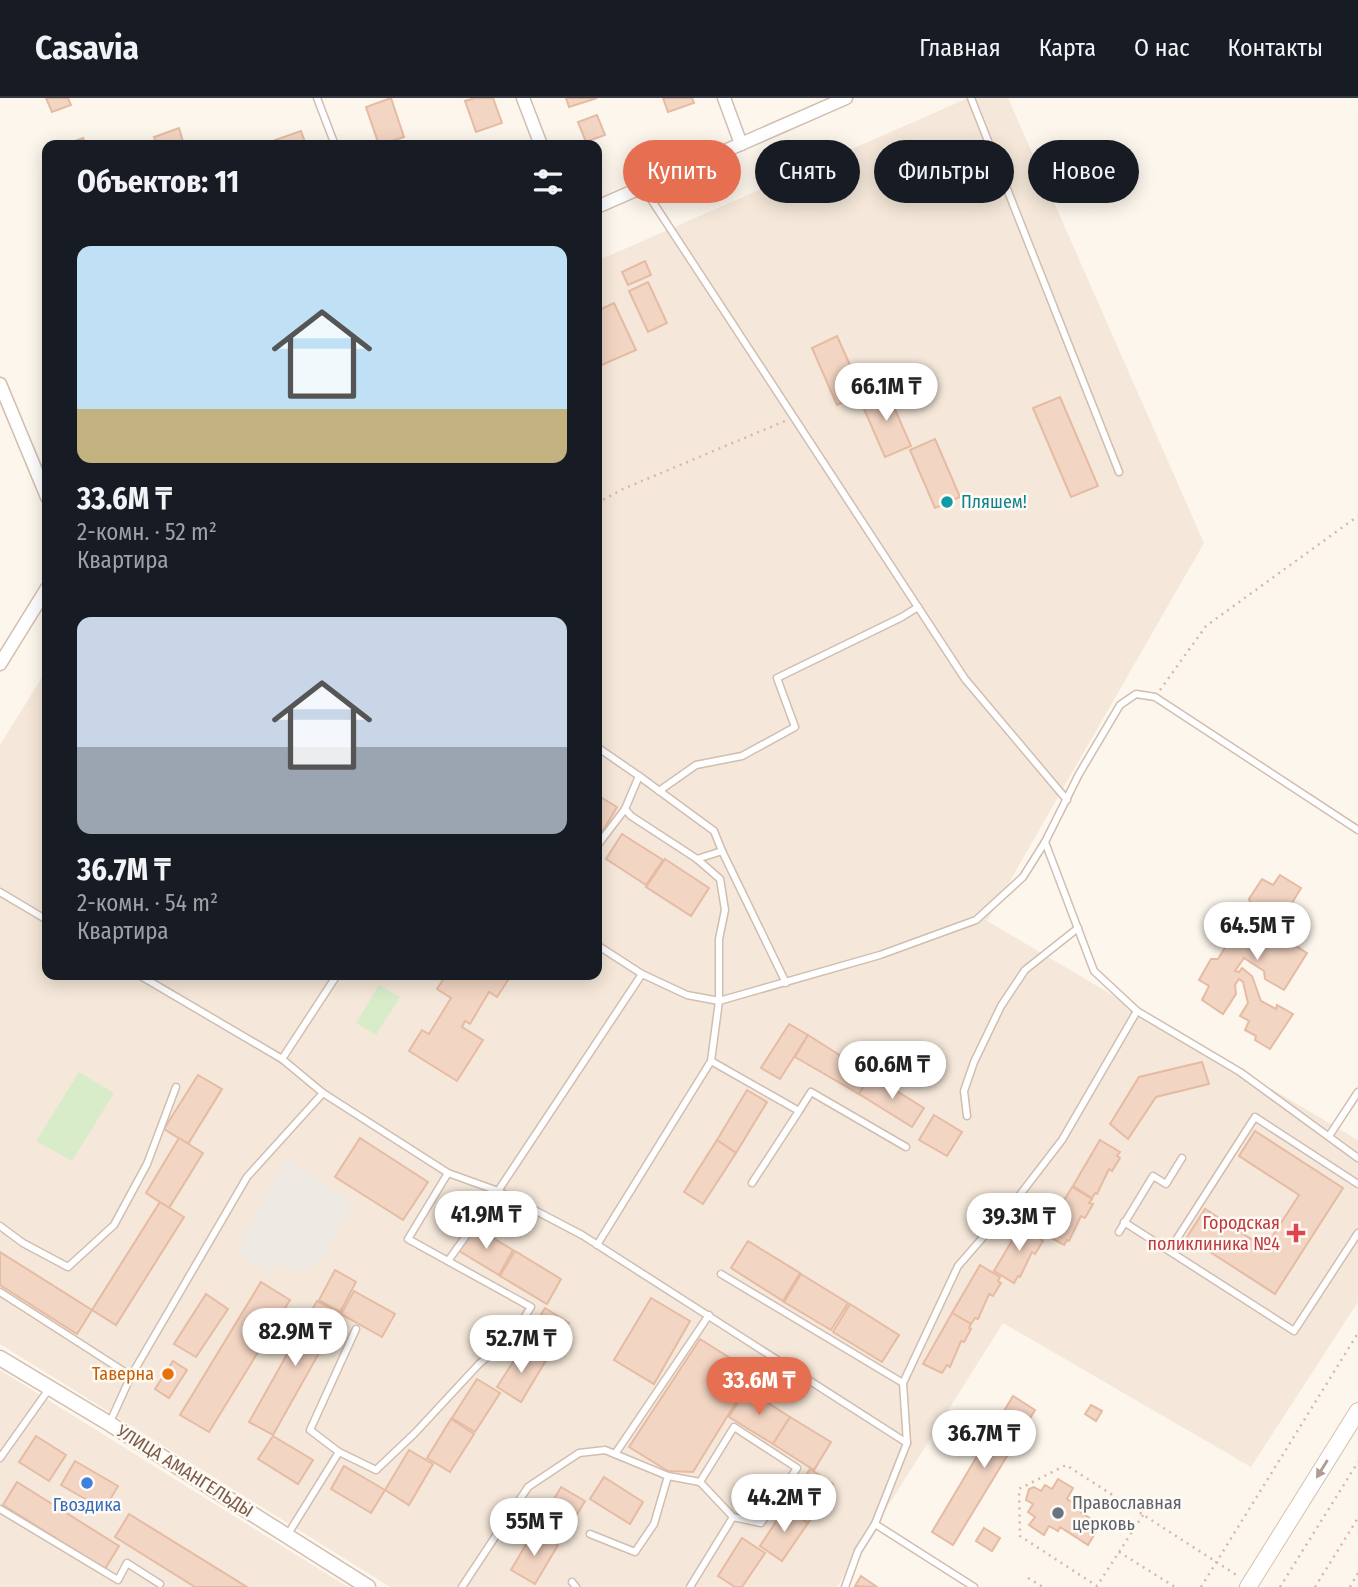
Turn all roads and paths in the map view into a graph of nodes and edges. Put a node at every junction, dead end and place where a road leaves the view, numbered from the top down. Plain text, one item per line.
1 (317, 98) edge
2 (523, 98) edge
3 (724, 98) edge
4 (846, 98) edge
5 (971, 98) edge
6 (333, 140) edge
7 (539, 140) edge
8 (740, 140) edge
9 (741, 144) edge
10 (623, 196) edge
11 (654, 203) edge
12 (602, 205) edge
13 (0, 384) edge
14 (794, 417) junction
15 (1119, 472) dead end
16 (42, 485) edge
17 (602, 500) edge
18 (1358, 516) edge
19 (42, 596) edge
20 (918, 607) junction
21 (0, 664) edge
22 (1155, 697) junction
23 (602, 750) edge
24 (639, 776) junction
25 (659, 791) junction
26 (1067, 800) junction
27 (625, 809) junction
28 (1358, 830) edge
29 (602, 839) edge
30 (1045, 842) junction
31 (722, 851) junction
32 (697, 859) junction
33 (0, 892) edge
34 (42, 917) edge
35 (1078, 928) junction
36 (602, 948) edge
37 (642, 974) junction
38 (148, 980) edge
39 (334, 980) edge
40 (786, 983) junction
41 (719, 1001) junction
42 (1137, 1011) junction
43 (282, 1059) junction
44 (711, 1061) junction
45 (176, 1087) dead end
46 (323, 1093) junction
47 (1358, 1093) edge
48 (799, 1111) junction
49 (967, 1116) dead end
50 (1329, 1136) junction
51 (906, 1147) dead end
52 (1182, 1158) dead end
53 (1358, 1158) edge
54 (448, 1173) junction
55 (752, 1183) dead end
56 (1358, 1184) edge
57 (498, 1191) junction
58 (1124, 1222) junction
59 (0, 1226) edge
60 (1119, 1232) dead end
61 (1358, 1233) edge
62 (597, 1245) junction
63 (1169, 1251) junction
64 (448, 1261) junction
65 (721, 1274) dead end
66 (0, 1292) edge
67 (709, 1315) junction
68 (356, 1329) dead end
69 (1358, 1333) edge
70 (0, 1358) edge
71 (131, 1376) junction
72 (903, 1383) junction
73 (49, 1389) junction
74 (1358, 1411) edge
75 (110, 1424) junction
76 (907, 1443) junction
77 (339, 1452) junction
78 (615, 1454) junction
79 (0, 1458) edge
80 (1358, 1462) edge
81 (668, 1476) junction
82 (700, 1482) junction
83 (0, 1508) edge
84 (1143, 1515) junction
85 (733, 1517) junction
86 (1358, 1518) edge
87 (875, 1524) junction
88 (590, 1534) dead end
89 (287, 1536) junction
90 (1119, 1552) junction
91 (1217, 1563) junction
92 (1358, 1573) edge
93 (1028, 1578) dead end
94 (161, 1586) edge
95 (1249, 1586) edge
96 (368, 1587) edge
97 (462, 1587) edge
98 (691, 1587) edge
99 (845, 1587) edge
100 (974, 1587) edge
101 (1043, 1587) edge
102 (1175, 1587) edge
103 (1201, 1587) edge
104 (1280, 1587) edge
105 (1315, 1587) edge
106 (1350, 1587) edge

1 - 6 lane
2 - 7 street
3 - 8 street
4 - 9 street
5 - 15 lane
10 - 12 street
11 - 14 lane
13 - 16 street
14 - 17 path
14 - 20 lane
18 - 22 path
19 - 21 street
20 - 25 lane
20 - 26 lane
22 - 26 lane
22 - 28 lane
23 - 24 lane
24 - 25 lane
24 - 27 lane
25 - 31 lane
26 - 30 lane
27 - 29 lane
27 - 32 lane
30 - 35 lane
30 - 40 lane
31 - 32 lane
31 - 40 lane
32 - 41 lane
33 - 34 lane
35 - 42 lane
35 - 49 lane
36 - 37 lane
37 - 41 lane
37 - 57 lane
38 - 43 lane
39 - 43 lane
40 - 41 lane
41 - 44 lane
42 - 50 lane
42 - 72 lane
43 - 46 lane
44 - 48 lane
44 - 62 lane
45 - 59 lane
46 - 54 lane
46 - 71 lane
47 - 50 lane
48 - 51 lane
48 - 55 lane
50 - 53 lane
52 - 58 lane
54 - 57 lane
54 - 64 lane
56 - 63 lane
57 - 62 lane
57 - 64 lane
58 - 60 lane
58 - 63 lane
61 - 63 lane
62 - 67 lane
64 - 77 lane
65 - 72 lane
66 - 71 lane
67 - 76 lane
67 - 78 lane
68 - 77 lane
69 - 91 path
70 - 73 street, УЛИЦА АМАНГЕЛЬДЫ
71 - 75 lane
72 - 76 lane
73 - 75 street, УЛИЦА АМАНГЕЛЬДЫ
73 - 79 lane
74 -> 95 main road
75 - 89 street, УЛИЦА АМАНГЕЛЬДЫ
76 - 87 lane
77 - 89 lane
78 - 81 lane
78 - 97 lane
80 - 104 path
81 - 82 lane
81 - 88 lane
82 - 85 lane
82 - 85 lane
83 - 94 lane
84 - 90 path
84 - 90 path
84 - 91 path
85 - 98 lane
86 - 105 path
87 - 99 lane
87 - 100 lane
89 - 96 street, УЛИЦА АМАНГЕЛЬДЫ
90 - 102 path
91 - 95 path
91 - 103 path
92 - 106 path
93 - 101 path

